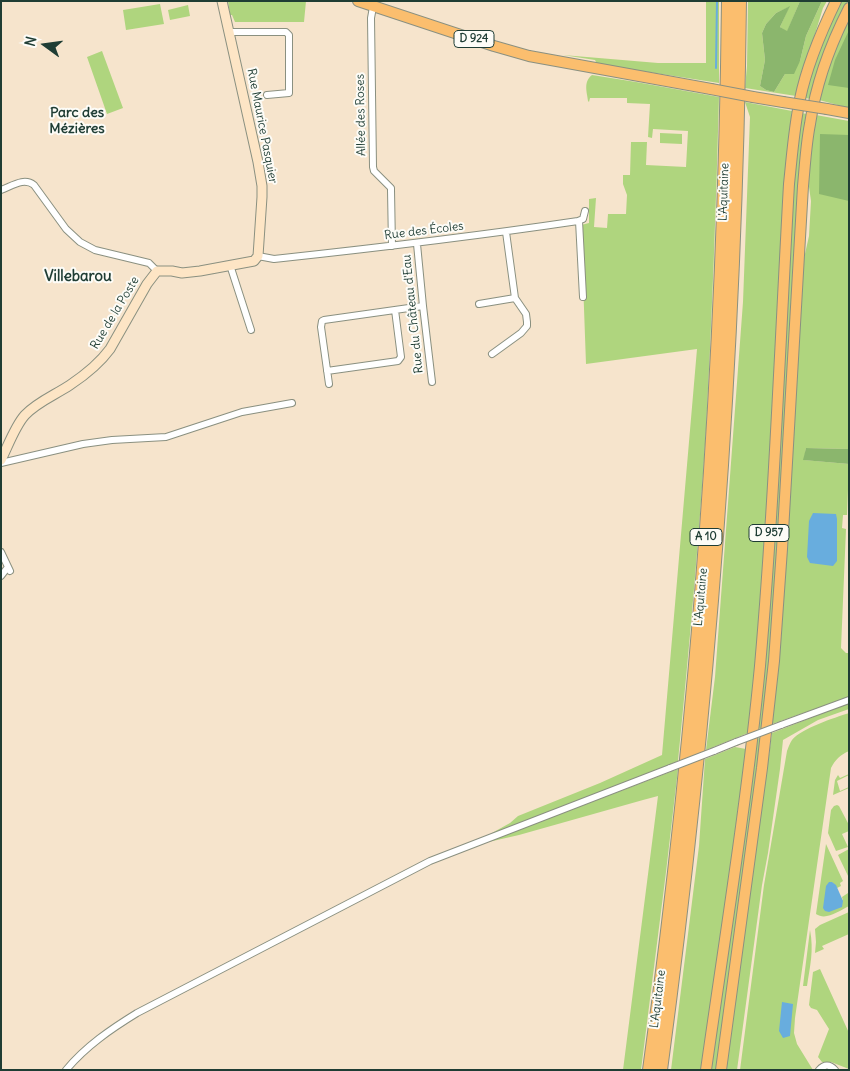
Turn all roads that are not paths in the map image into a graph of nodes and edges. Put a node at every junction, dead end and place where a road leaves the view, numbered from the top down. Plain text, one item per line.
1 (222, 1) edge
2 (358, 1) edge
3 (728, 1) edge
4 (740, 1) edge
5 (836, 1) edge
6 (373, 6) junction
7 (849, 8) edge
8 (230, 32) junction
9 (267, 95) dead end
10 (849, 113) edge
11 (1, 190) edge
12 (586, 211) dead end
13 (579, 221) junction
14 (506, 232) junction
15 (417, 244) junction
16 (392, 246) junction
17 (258, 256) junction
18 (230, 265) junction
19 (157, 271) junction
20 (583, 297) dead end
21 (515, 298) junction
22 (479, 304) dead end
23 (422, 306) junction
24 (395, 310) junction
25 (251, 330) dead end
26 (492, 354) dead end
27 (327, 371) junction
28 (432, 382) dead end
29 (330, 384) dead end
30 (292, 403) dead end
31 (1, 461) edge
32 (1, 552) edge
33 (1, 576) edge
34 (849, 700) edge
35 (66, 1070) edge
36 (649, 1070) edge
37 (661, 1070) edge
38 (706, 1070) edge
39 (721, 1070) edge
40 (819, 1070) edge
41 (835, 1070) edge

1 - 8 street, Rue Maurice Pasquier
2 - 6 main road, D 924
3 - 36 highway, L'Aquitaine / A 10
4 - 37 highway, L'Aquitaine / A 10
5 - 38 main road, D 957
6 - 10 main road, D 924, bridge
6 - 16 street, Allée des Roses
7 - 39 main road, D 957
8 - 9 street
8 - 17 street, Rue Maurice Pasquier
11 - 19 street
12 - 13 street
13 - 14 street, Rue des Écoles
13 - 20 street
14 - 15 street, Rue des Écoles
14 - 21 street
15 - 16 street, Rue des Écoles
15 - 23 street, Rue du Château d'Eau
16 - 17 street, Rue des Écoles
17 - 18 street, Rue de la Poste
18 - 19 street, Rue de la Poste
18 - 25 street
19 - 31 street, Rue de la Poste
21 - 22 street
21 - 26 street
23 - 24 street
23 - 28 street, Rue du Château d'Eau
24 - 27 street
24 - 27 street
27 - 29 street
30 - 31 street
32 - 33 street
34 - 35 street, bridge
40 - 41 street

